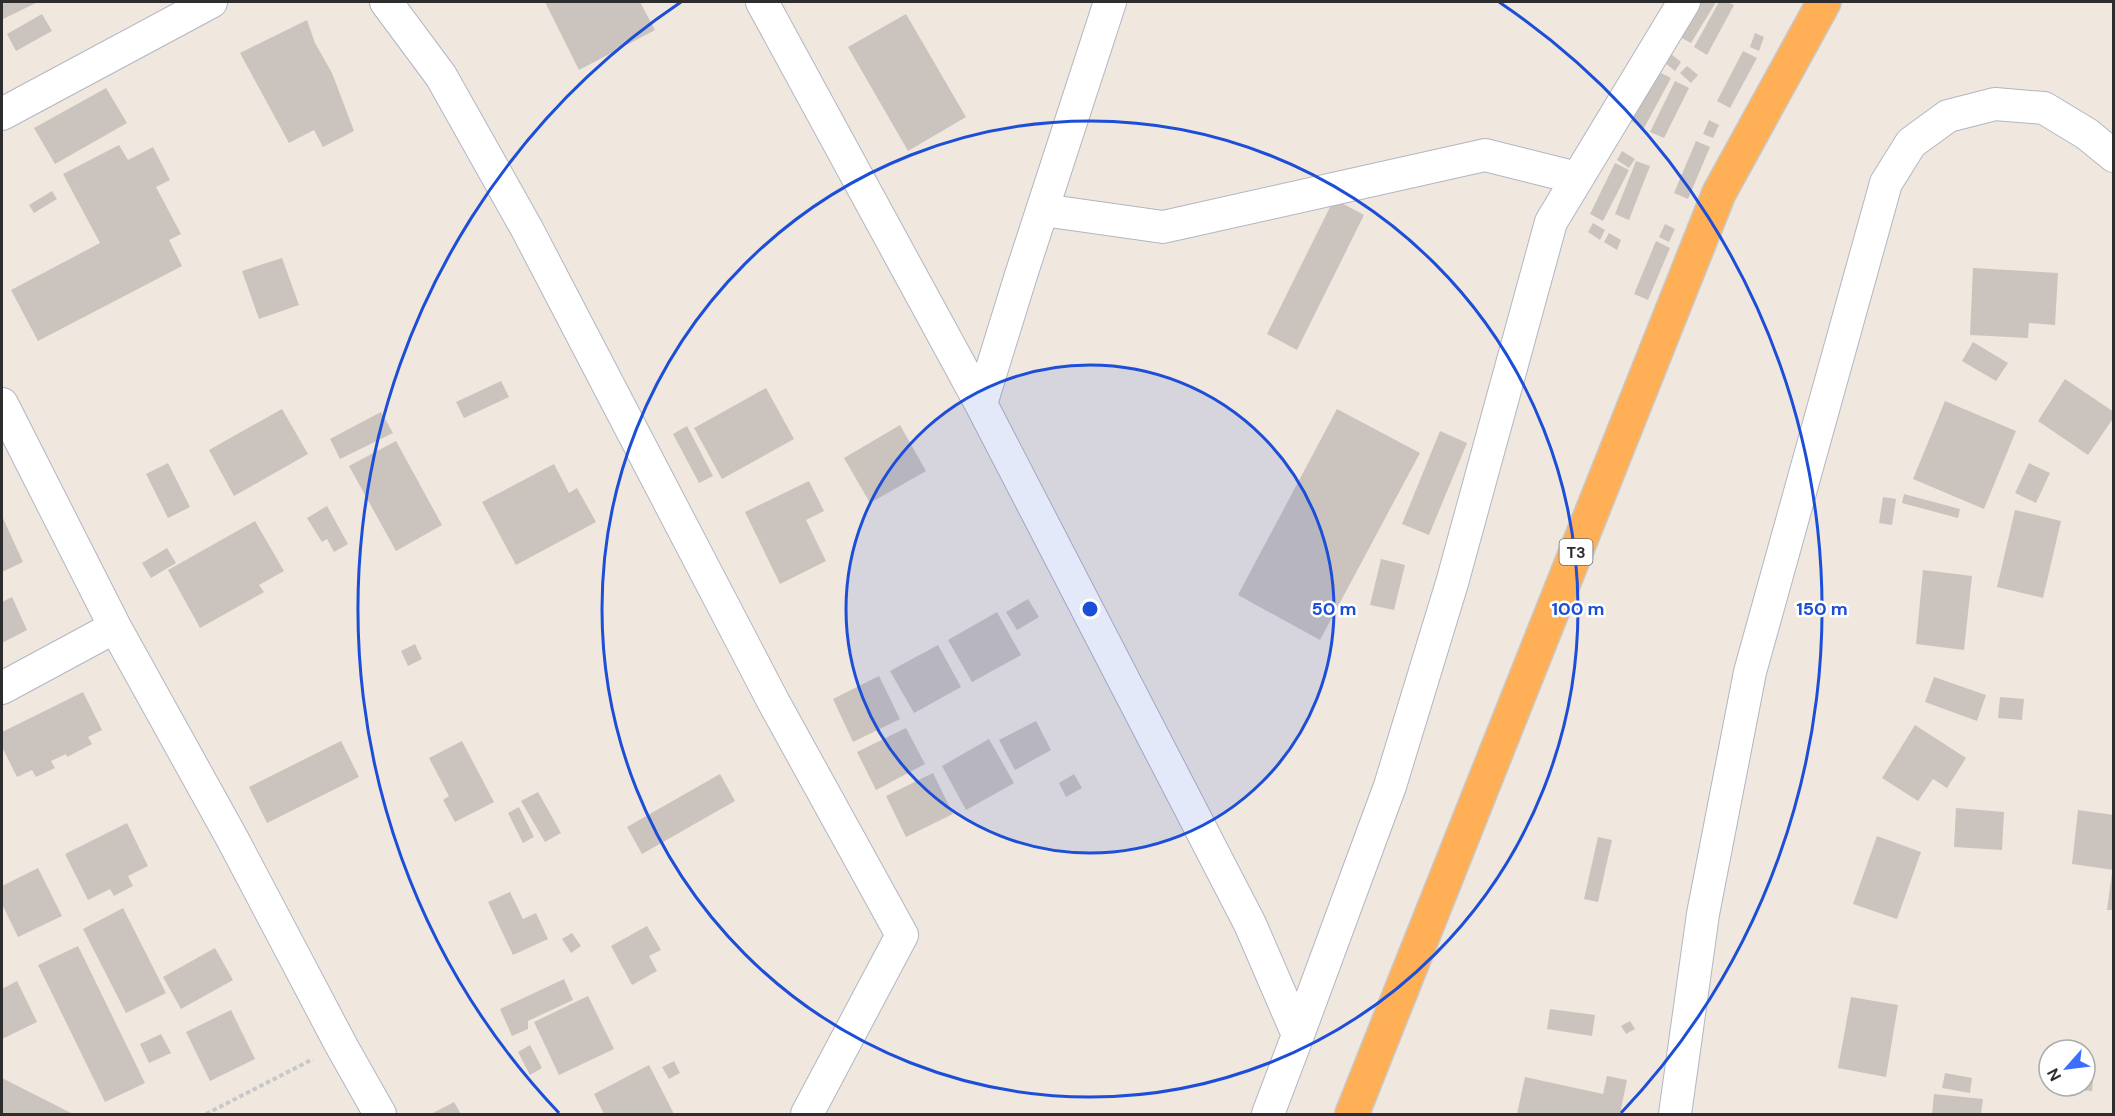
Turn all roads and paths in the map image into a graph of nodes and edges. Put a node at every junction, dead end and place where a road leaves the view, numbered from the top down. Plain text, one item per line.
1 (212, 2) edge
2 (386, 2) edge
3 (762, 2) edge
4 (1110, 2) edge
5 (1684, 2) edge
6 (1824, 2) edge
7 (2, 114) edge
8 (2114, 156) edge
9 (1577, 178) junction
10 (1043, 210) junction
11 (2, 404) edge
12 (981, 404) junction
13 (115, 627) junction
14 (2, 688) edge
15 (1299, 1035) junction
16 (341, 1045) junction
17 (206, 1114) edge
18 (380, 1114) edge
19 (807, 1114) edge
20 (1268, 1114) edge
21 (1352, 1114) edge
22 (1676, 1114) edge

1 - 7 street
2 - 19 street
3 - 12 street
4 - 10 street
5 - 9 street
6 - 21 highway, T3
8 - 22 street
9 - 10 street
9 - 15 street
10 - 12 street
11 - 13 street
12 - 15 street
13 - 14 street
13 - 16 street
15 - 20 street
16 - 17 path
16 - 18 street

